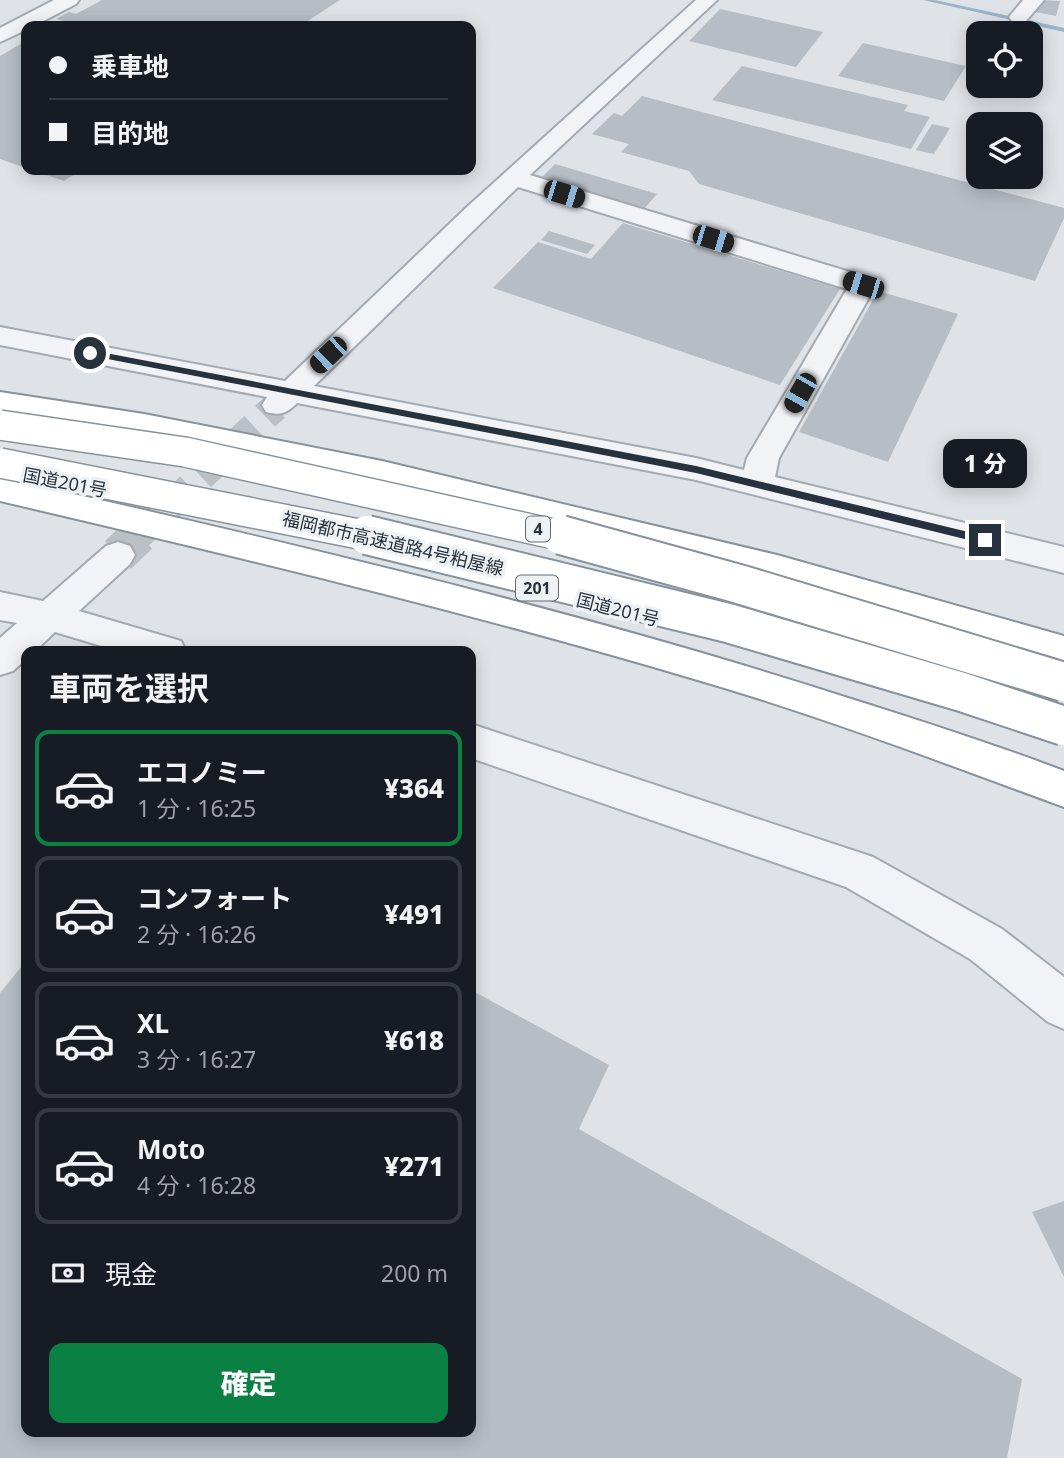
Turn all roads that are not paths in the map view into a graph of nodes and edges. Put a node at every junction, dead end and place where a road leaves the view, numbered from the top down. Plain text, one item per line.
1 (69, 0) edge
2 (707, 0) edge
3 (1034, 0) edge
4 (1019, 17) dead end
5 (29, 21) edge
6 (21, 25) edge
7 (0, 36) edge
8 (514, 178) junction
9 (0, 336) edge
10 (283, 399) junction
11 (0, 402) edge
12 (0, 425) edge
13 (0, 463) edge
14 (0, 470) edge
15 (382, 472) junction
16 (757, 484) junction
17 (0, 489) edge
18 (118, 555) tunnel mouth
19 (1064, 560) edge
20 (0, 606) edge
21 (48, 616) junction
22 (1064, 628) edge
23 (152, 646) edge
24 (1064, 650) edge
25 (0, 660) edge
26 (1064, 682) edge
27 (1064, 726) edge
28 (1064, 742) edge
29 (476, 743) edge
30 (1064, 789) edge
31 (1064, 1006) edge

1 - 5 street
2 - 8 street
3 - 4 street
6 - 7 street
8 - 10 street
8 - 16 street
9 - 10 street
10 - 16 street
11 - 15 highway
12 - 26 highway, 4, bridge
13 - 27 highway, 福岡都市高速道路4号粕屋線, bridge
14 - 28 highway, 国道201号 / 201
15 - 22 highway
15 - 24 highway
16 - 19 street
17 - 30 highway
18 - 21 street
20 - 21 street
21 - 23 street
21 - 25 street
29 - 31 street

